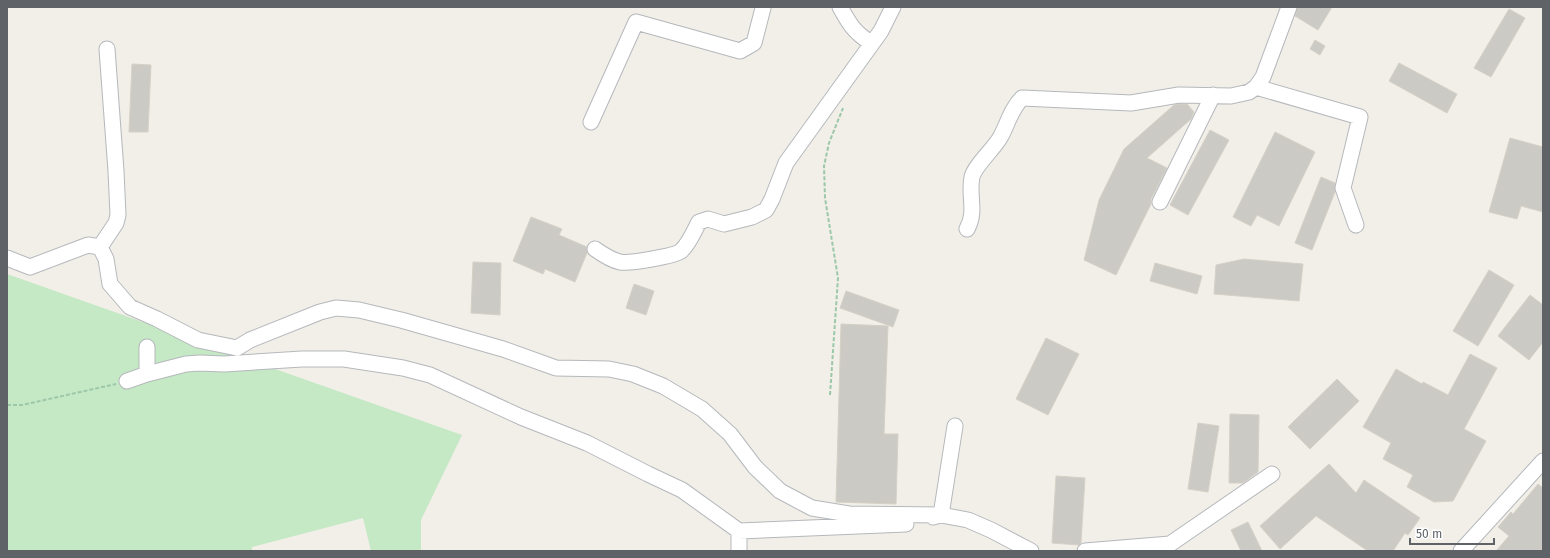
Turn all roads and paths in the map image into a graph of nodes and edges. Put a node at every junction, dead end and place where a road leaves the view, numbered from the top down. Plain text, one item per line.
1 (761, 7) edge
2 (840, 7) edge
3 (893, 7) edge
4 (1289, 7) edge
5 (871, 44) junction
6 (107, 49) dead end
7 (1256, 88) junction
8 (1213, 95) junction
9 (843, 106) dead end
10 (591, 122) dead end
11 (1160, 202) dead end
12 (1356, 225) dead end
13 (967, 228) dead end
14 (100, 247) junction
15 (595, 249) dead end
16 (7, 258) edge
17 (147, 348) dead end
18 (147, 374) junction
19 (127, 381) joint
20 (830, 395) dead end
21 (7, 405) edge
22 (955, 426) dead end
23 (1543, 461) edge
24 (1272, 474) dead end
25 (941, 515) junction
26 (739, 531) junction
27 (739, 551) edge
28 (1031, 551) edge
29 (1085, 551) edge
30 (1461, 551) edge

1 - 10 street
2 - 5 street
3 - 5 street
4 - 7 street
5 - 15 street
6 - 14 street
7 - 8 street
7 - 12 street
8 - 11 street
8 - 13 street
9 - 20 path
14 - 16 street
14 - 25 street
17 - 18 street
18 - 19 street
18 - 26 street
19 - 21 path
22 - 25 street
23 - 30 street
24 - 29 street
25 - 26 street
25 - 28 street
26 - 27 street

